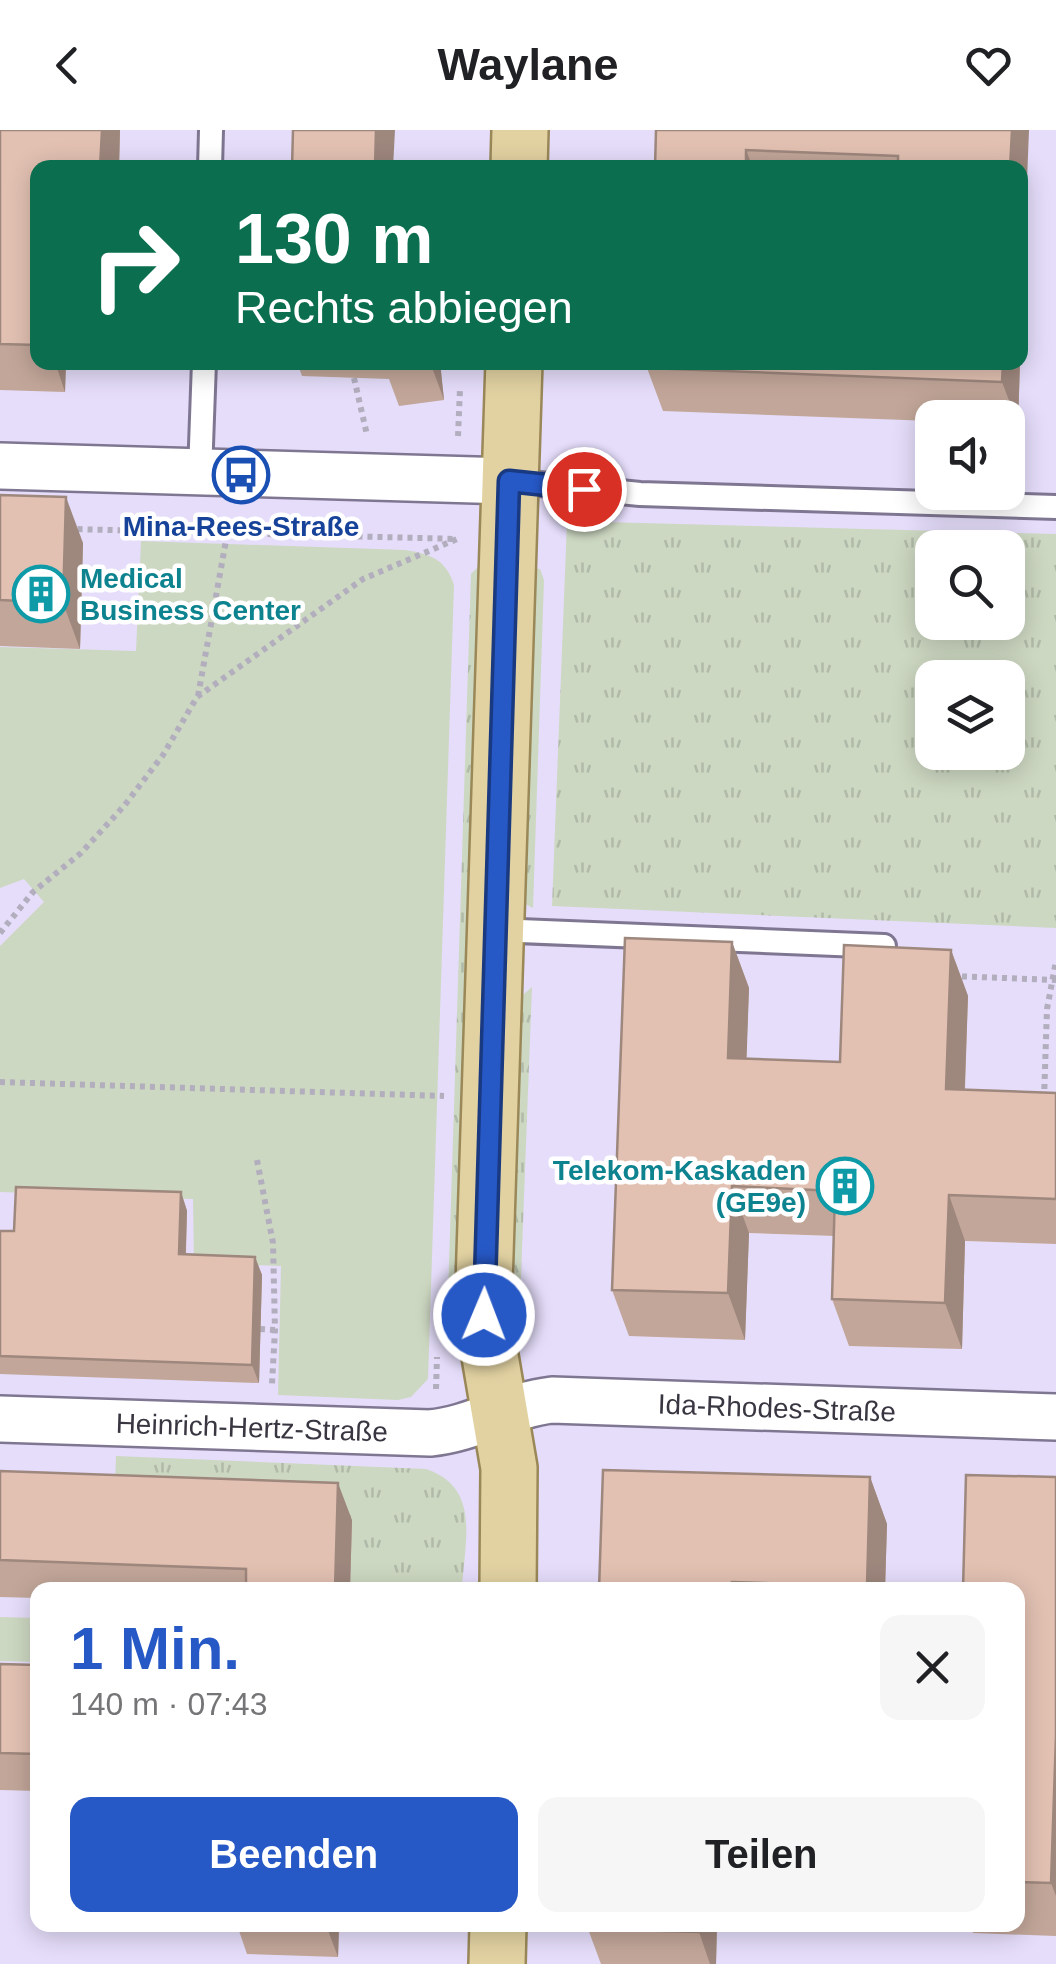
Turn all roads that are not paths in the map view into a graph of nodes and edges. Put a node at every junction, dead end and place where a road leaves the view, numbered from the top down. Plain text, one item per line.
1 (211, 130) edge
2 (520, 130) edge
3 (210, 160) edge
4 (519, 160) edge
5 (204, 370) edge
6 (514, 370) edge
7 (0, 466) edge
8 (200, 474) junction
9 (509, 481) junction
10 (1056, 507) edge
11 (494, 930) junction
12 (884, 946) edge
13 (499, 1414) junction
14 (1056, 1418) edge
15 (0, 1419) edge
16 (508, 1582) edge
17 (498, 1932) edge
18 (496, 1964) edge

1 - 3 lane
2 - 4 main road
5 - 8 lane
6 - 9 main road
7 - 8 street
8 - 9 street
9 - 10 lane
9 - 11 main road
11 - 12 lane
11 - 13 main road
13 - 14 street, Ida-Rhodes-Straße
13 - 15 street, Heinrich-Hertz-Straße
13 - 16 main road
17 - 18 main road

